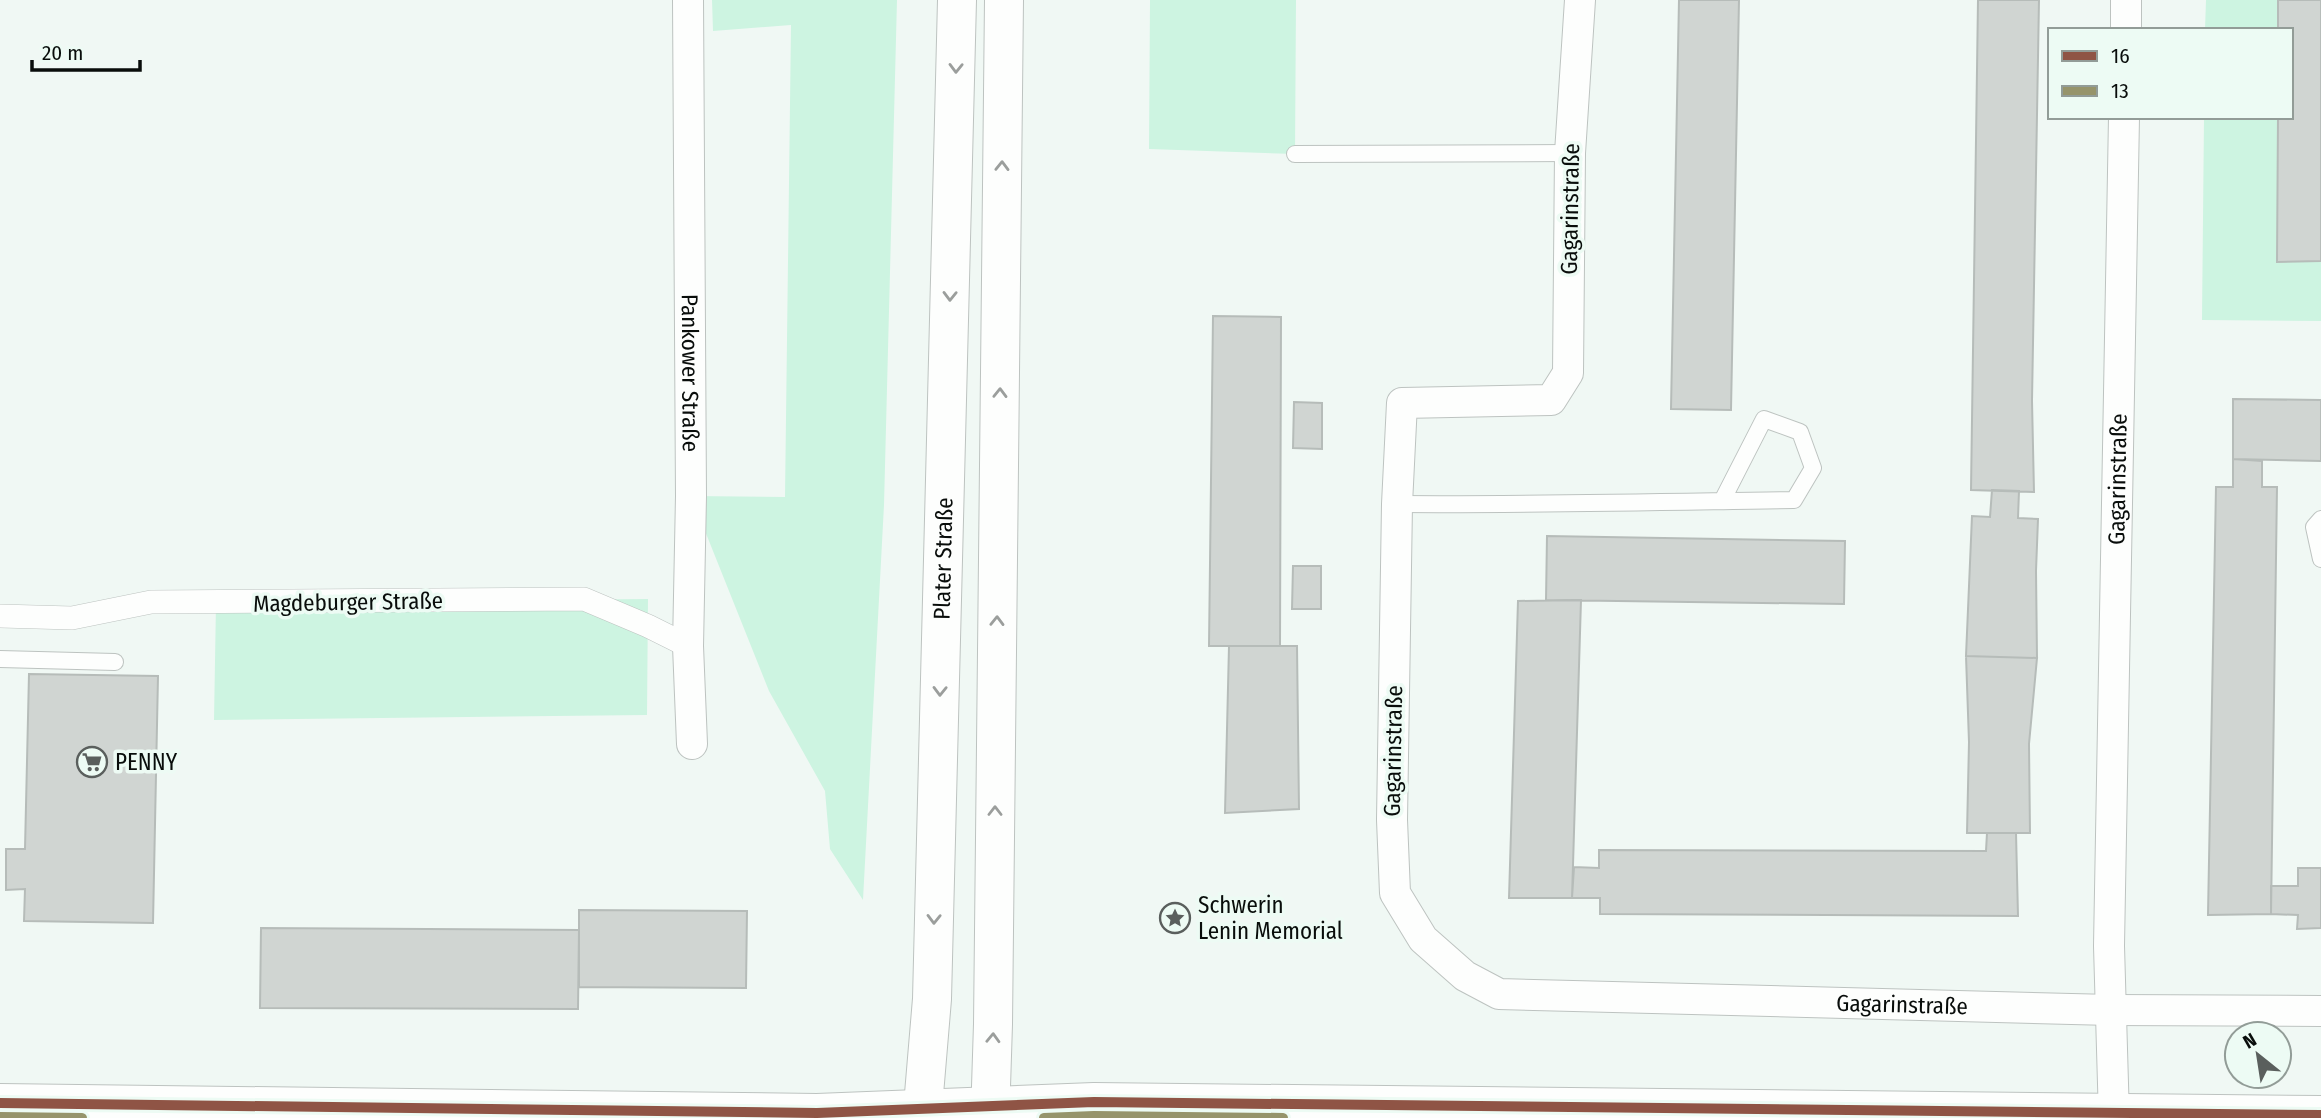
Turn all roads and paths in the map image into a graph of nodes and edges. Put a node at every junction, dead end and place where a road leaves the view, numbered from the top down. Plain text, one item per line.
1 (688, 0) edge
2 (957, 0) edge
3 (1004, 0) edge
4 (1580, 0) edge
5 (2126, 0) edge
6 (2126, 28) edge
7 (2124, 119) edge
8 (1570, 153) junction
9 (1295, 154) dead end
10 (1722, 501) junction
11 (1397, 504) junction
12 (2321, 519) edge
13 (2321, 559) edge
14 (0, 616) edge
15 (688, 646) junction
16 (0, 659) edge
17 (115, 662) dead end
18 (692, 744) dead end
19 (2111, 1010) junction
20 (2321, 1011) edge
21 (0, 1103) edge
22 (990, 1112) edge
23 (922, 1114) edge
24 (2321, 1115) edge
25 (2114, 1116) edge

1 - 15 street, Pankower Straße
2 -> 23 street, Plater Straße
22 -> 3 street
4 - 8 street, Gagarinstraße
5 - 6 street
7 - 19 street, Gagarinstraße
8 - 9 lane
8 - 11 street, Gagarinstraße
10 - 10 lane
10 - 11 lane
11 - 19 street, Gagarinstraße
12 - 13 lane
14 - 15 street, Magdeburger Straße
15 - 18 street, Pankower Straße
16 - 17 lane
19 - 20 street
19 - 25 street, Gagarinstraße
21 - 23 street
22 - 23 street
22 - 25 street
24 - 25 street

